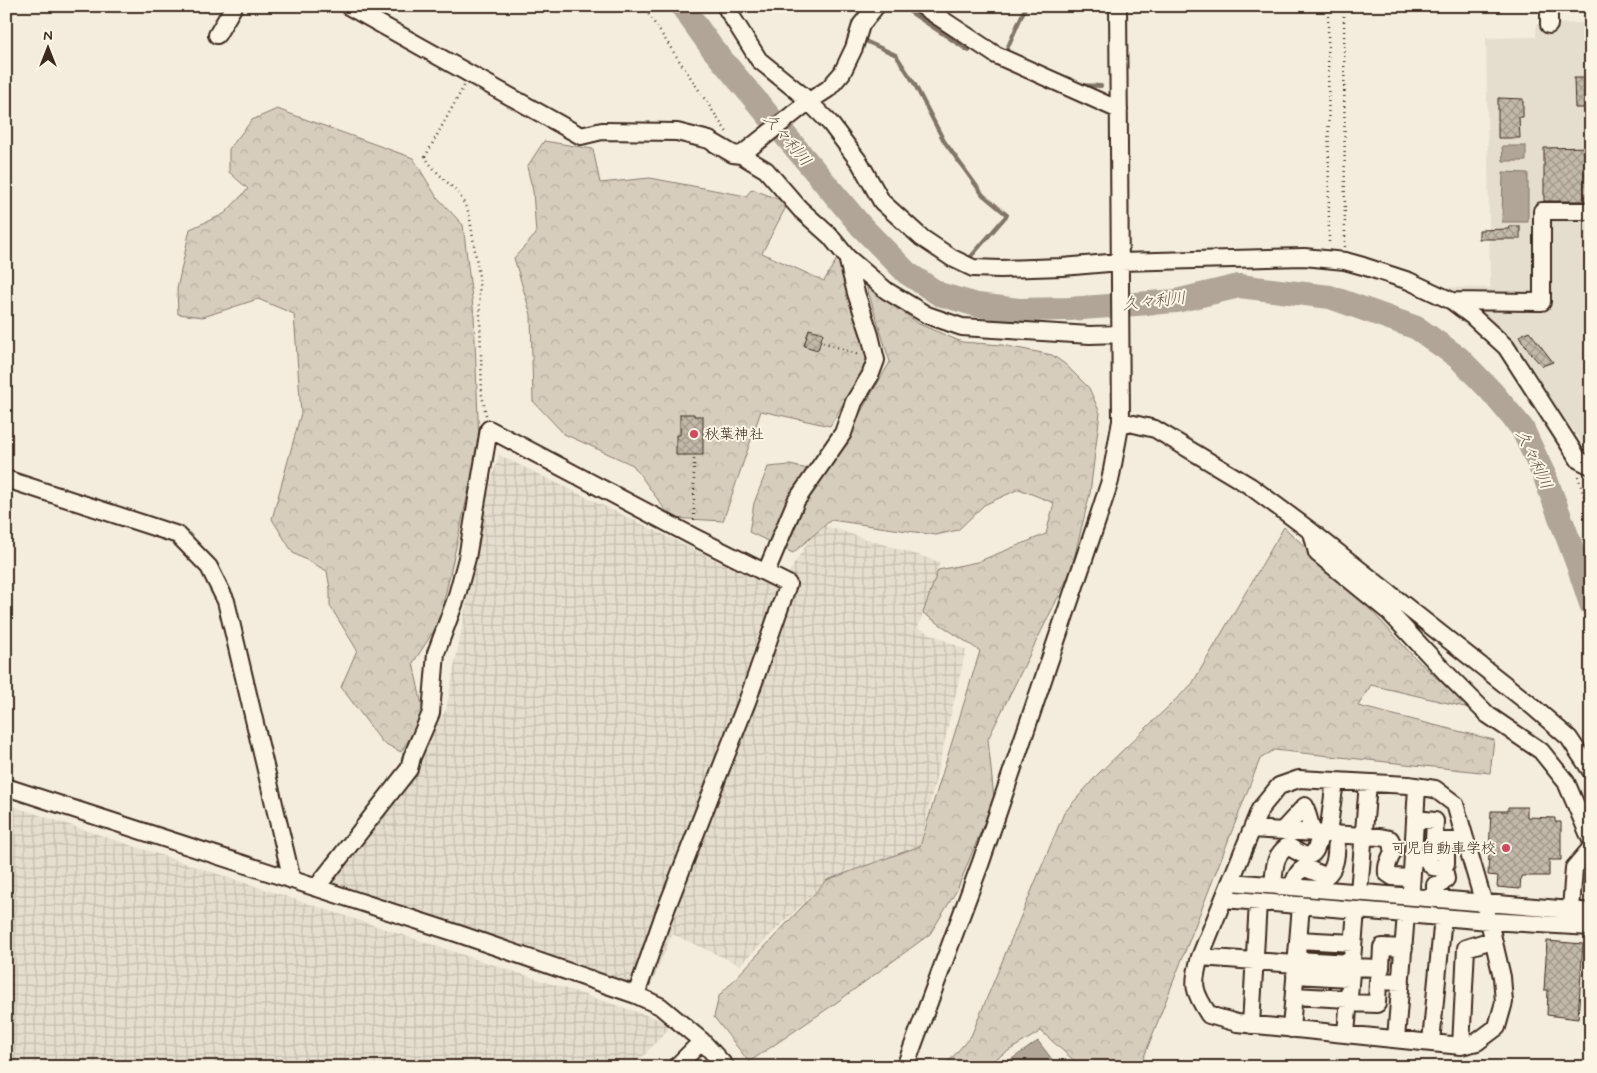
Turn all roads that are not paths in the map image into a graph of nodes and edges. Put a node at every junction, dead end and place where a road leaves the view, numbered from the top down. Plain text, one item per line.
1 (234, 6) edge
2 (348, 6) edge
3 (725, 6) edge
4 (876, 6) edge
5 (922, 6) edge
6 (1118, 6) edge
7 (1549, 6) edge
8 (1548, 25) dead end
9 (217, 35) dead end
10 (808, 102) junction
11 (1119, 110) junction
12 (734, 153) junction
13 (1591, 211) edge
14 (848, 257) junction
15 (1120, 262) junction
16 (1452, 301) junction
17 (1120, 334) junction
18 (1121, 422) junction
19 (1585, 463) edge
20 (6, 479) edge
21 (1312, 532) junction
22 (766, 572) junction
23 (1591, 772) edge
24 (1335, 781) junction
25 (1368, 783) junction
26 (1417, 786) junction
27 (6, 787) edge
28 (1415, 819) junction
29 (1252, 829) junction
30 (1282, 830) junction
31 (1325, 834) junction
32 (1364, 837) junction
33 (1591, 840) edge
34 (1467, 846) junction
35 (1591, 848) edge
36 (1428, 872) junction
37 (292, 880) junction
38 (1231, 882) junction
39 (1273, 886) junction
40 (1292, 887) junction
41 (316, 888) junction
42 (1359, 892) junction
43 (1410, 896) junction
44 (1224, 898) junction
45 (1258, 902) junction
46 (1482, 904) junction
47 (1301, 905) junction
48 (1356, 910) junction
49 (1571, 910) junction
50 (1591, 912) edge
51 (1406, 914) junction
52 (1443, 917) junction
53 (1489, 921) junction
54 (1591, 927) edge
55 (1298, 940) junction
56 (1492, 940) junction
57 (1353, 942) junction
58 (1404, 948) junction
59 (1200, 957) junction
60 (1255, 961) junction
61 (1296, 966) junction
62 (1320, 969) junction
63 (1351, 969) junction
64 (1401, 982) junction
65 (636, 995) junction
66 (1294, 996) junction
67 (1348, 1001) junction
68 (1251, 1025) junction
69 (1291, 1028) junction
70 (1346, 1034) junction
71 (1396, 1039) junction
72 (702, 1040) junction
73 (1431, 1042) junction
74 (1461, 1046) junction
75 (676, 1067) edge
76 (726, 1067) edge
77 (906, 1067) edge

1 - 9 street
2 - 12 street
3 - 10 street
4 - 10 street
5 - 11 street
6 - 11 street
7 - 8 street
10 - 12 street
10 - 15 street
11 - 15 street
12 - 14 street
13 - 16 street
14 - 17 street
14 - 22 street
15 - 16 street
15 - 17 street
16 - 19 street
17 - 18 street
18 - 21 street
18 - 77 street
20 - 37 street
21 - 23 street
21 - 33 street
22 - 41 street
22 - 65 street
24 - 25 street
24 - 29 street
24 - 31 street
25 - 26 street
25 - 32 street
26 - 28 street
26 - 34 street
27 - 37 street
28 - 34 street
28 - 36 street
29 - 30 street
29 - 38 street
30 - 31 street
30 - 31 street
31 - 32 street
31 - 39 street
31 - 40 street
32 - 36 street
32 - 42 street
34 - 36 street
34 - 46 street
35 - 49 street
36 - 43 street
36 - 43 street
36 - 46 street
37 - 41 street
38 - 39 street
38 - 44 street
39 - 40 street
40 - 42 street
41 - 65 street
42 - 43 street
44 - 45 street
44 - 59 street
45 - 47 street
45 - 60 street
46 - 49 street
46 - 53 street
47 - 48 street
47 - 55 street
48 - 51 street
48 - 57 street
49 - 50 street
51 - 52 street
51 - 58 street
52 - 53 street
52 - 73 street
53 - 54 street
53 - 56 street
55 - 61 street
55 - 62 street
56 - 74 street
56 - 74 street
57 - 62 street
57 - 63 street
58 - 63 street
58 - 64 street
59 - 60 street
59 - 68 street
60 - 61 street
60 - 68 street
61 - 62 street
61 - 66 street
62 - 63 street
62 - 66 street
62 - 67 street
63 - 67 street
64 - 67 street
64 - 71 street
65 - 72 street
66 - 69 street
67 - 70 street
68 - 69 street
69 - 70 street
70 - 71 street
71 - 73 street
72 - 75 street
72 - 76 street
73 - 74 street

